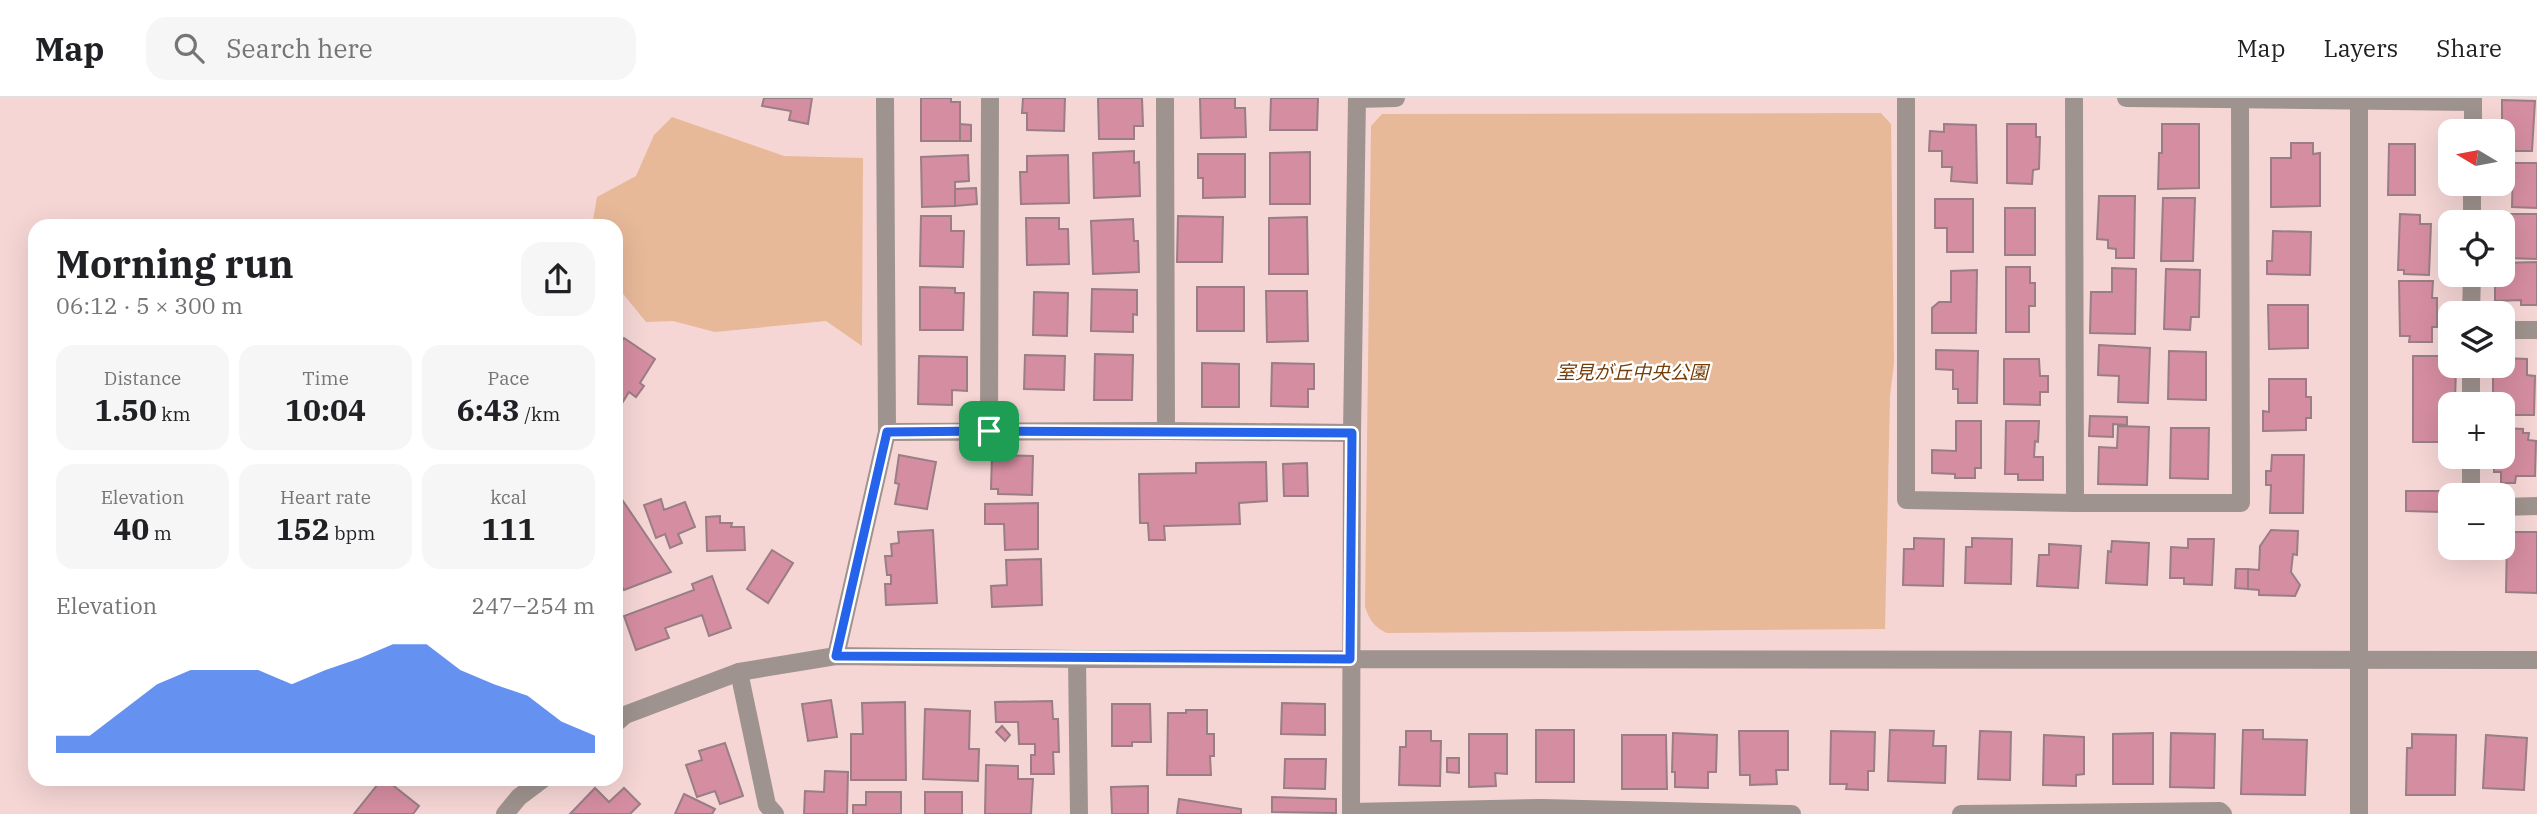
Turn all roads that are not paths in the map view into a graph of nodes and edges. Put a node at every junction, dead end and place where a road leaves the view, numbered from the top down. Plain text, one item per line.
1 (885, 98) edge
2 (990, 98) edge
3 (1165, 98) edge
4 (1357, 98) edge
5 (1396, 98) edge
6 (1906, 98) edge
7 (2074, 98) edge
8 (2126, 98) edge
9 (2240, 99) edge
10 (2359, 100) edge
11 (2473, 100) edge
12 (2473, 119) edge
13 (2515, 330) edge
14 (2537, 330) edge
15 (989, 431) junction
16 (1166, 431) junction
17 (887, 432) junction
18 (1352, 433) junction
19 (2075, 503) junction
20 (2537, 506) edge
21 (2515, 507) edge
22 (836, 656) junction
23 (2357, 658) junction
24 (1077, 659) junction
25 (1350, 659) junction
26 (2537, 660) edge
27 (739, 672) junction
28 (623, 717) edge
29 (534, 786) edge
30 (1542, 811) edge
31 (1351, 813) edge
32 (1705, 813) edge
33 (2054, 813) edge
34 (505, 814) edge
35 (775, 814) edge
36 (1079, 814) edge
37 (1792, 814) edge
38 (1961, 814) edge
39 (2223, 814) edge
40 (2359, 814) edge

1 - 17 street
2 - 15 street
3 - 16 street
4 - 5 street
4 - 18 street
6 - 19 street
7 - 19 street
8 - 9 street
9 - 10 street
9 - 19 street
10 - 11 street
10 - 23 street
11 - 12 street
13 - 14 street
15 - 16 street
15 - 17 street
16 - 18 street
17 - 22 street
18 - 25 street
20 - 21 street
22 - 24 street
22 - 27 street
23 - 25 street
23 - 26 street
23 - 40 street
24 - 25 street
24 - 36 street
25 - 31 street
27 - 28 street
27 - 35 street
29 - 34 street
30 - 31 street
30 - 32 street
32 - 37 street
33 - 38 street
33 - 39 street

